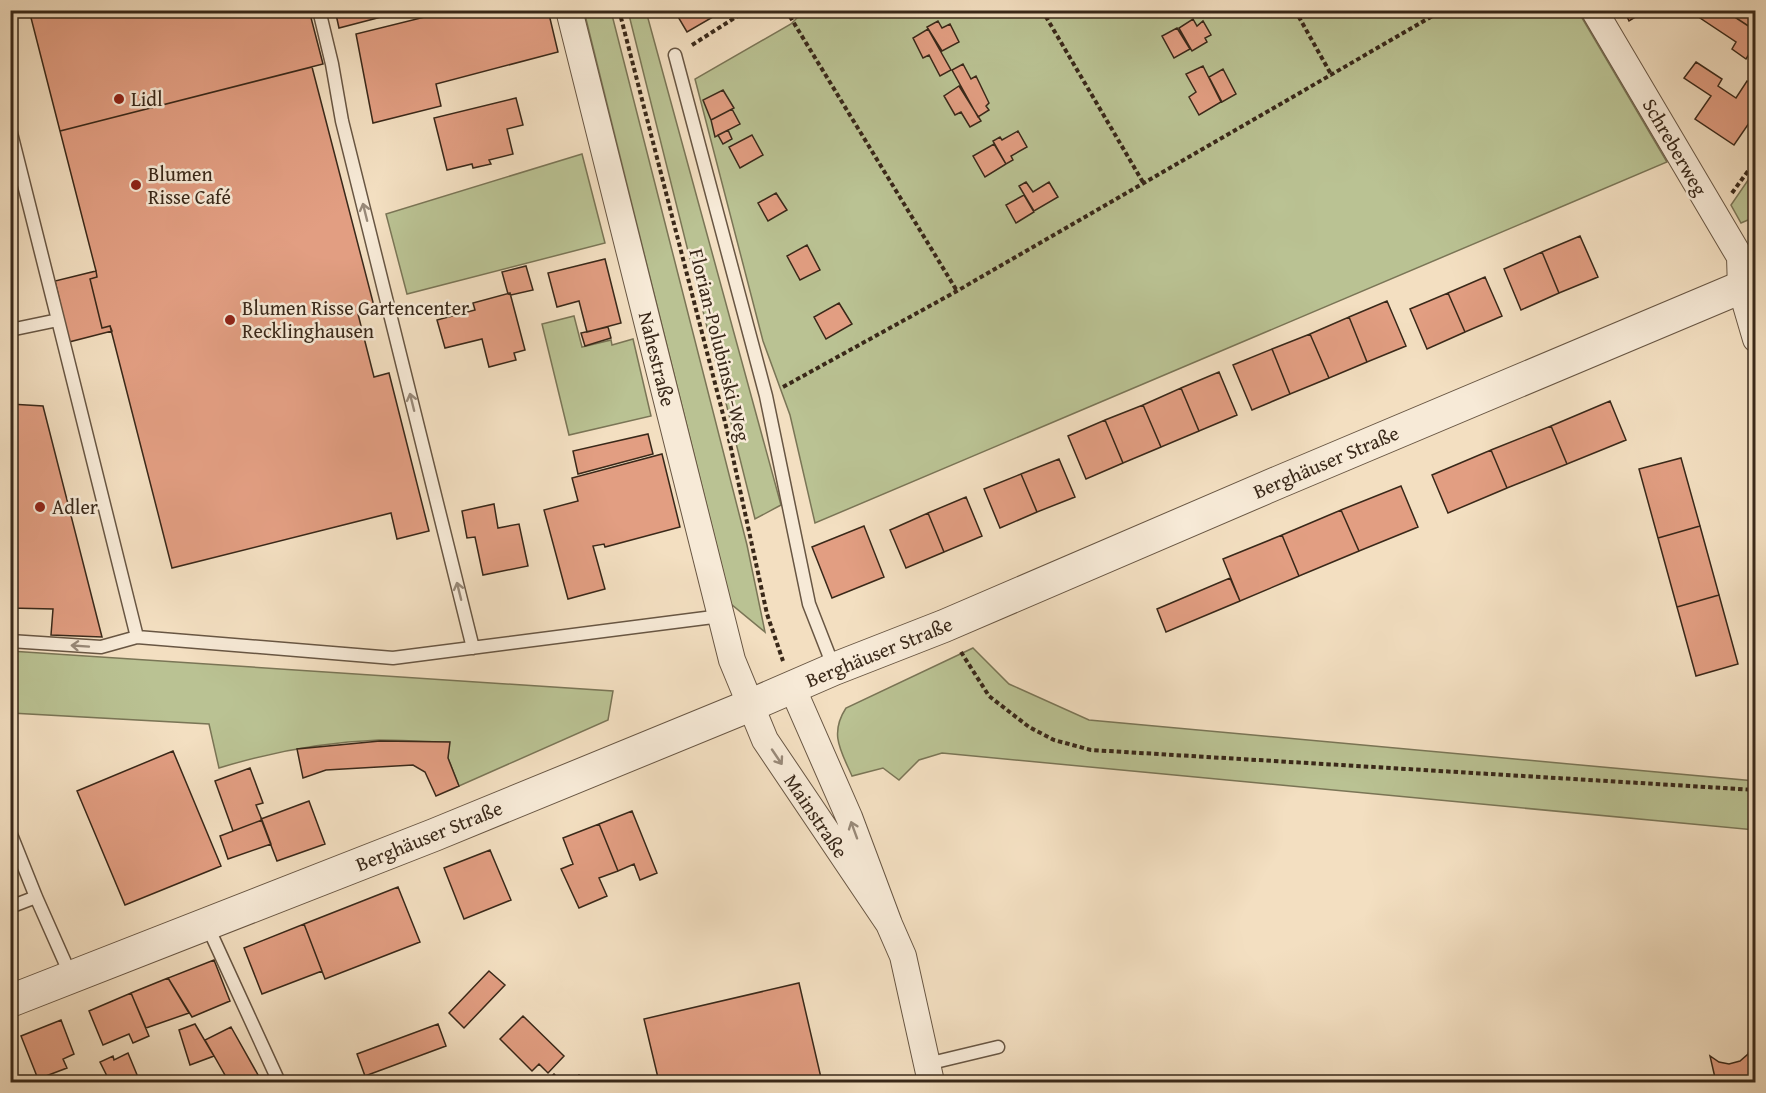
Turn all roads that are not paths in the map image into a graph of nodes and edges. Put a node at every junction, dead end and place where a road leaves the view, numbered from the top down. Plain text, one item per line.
1 (319, 10) edge
2 (569, 10) edge
3 (1594, 10) edge
4 (675, 55) road end
5 (10, 129) edge
6 (1748, 285) edge
7 (58, 320) junction
8 (10, 330) edge
9 (1755, 339) edge
10 (721, 616) junction
11 (137, 637) junction
12 (10, 641) edge
13 (473, 648) junction
14 (834, 669) junction
15 (792, 687) junction
16 (751, 705) junction
17 (11, 836) edge
18 (36, 897) junction
19 (10, 907) edge
20 (207, 924) junction
21 (889, 924) junction
22 (71, 976) junction
23 (10, 1001) edge
24 (998, 1047) dead end
25 (929, 1073) edge
26 (279, 1083) edge

13 -> 1 lane
2 - 10 street, Nahestraße
3 - 6 street, Schreberweg
4 - 14 lane
5 - 7 lane
6 - 9 street, Schreberweg
6 - 14 street, Berghäuser Straße
7 - 8 lane
7 - 11 lane
10 - 13 lane
10 - 16 street, Nahestraße
11 -> 12 lane
11 - 13 lane
14 - 15 street, Berghäuser Straße
15 - 16 street, Berghäuser Straße
21 -> 15 street, Mainstraße
16 - 20 street, Berghäuser Straße
16 -> 21 street, Mainstraße
17 - 18 lane
18 - 19 lane
18 - 22 lane
20 - 22 street, Berghäuser Straße
20 - 26 lane
21 - 25 street, Mainstraße
22 - 23 street, Berghäuser Straße
24 - 25 lane

